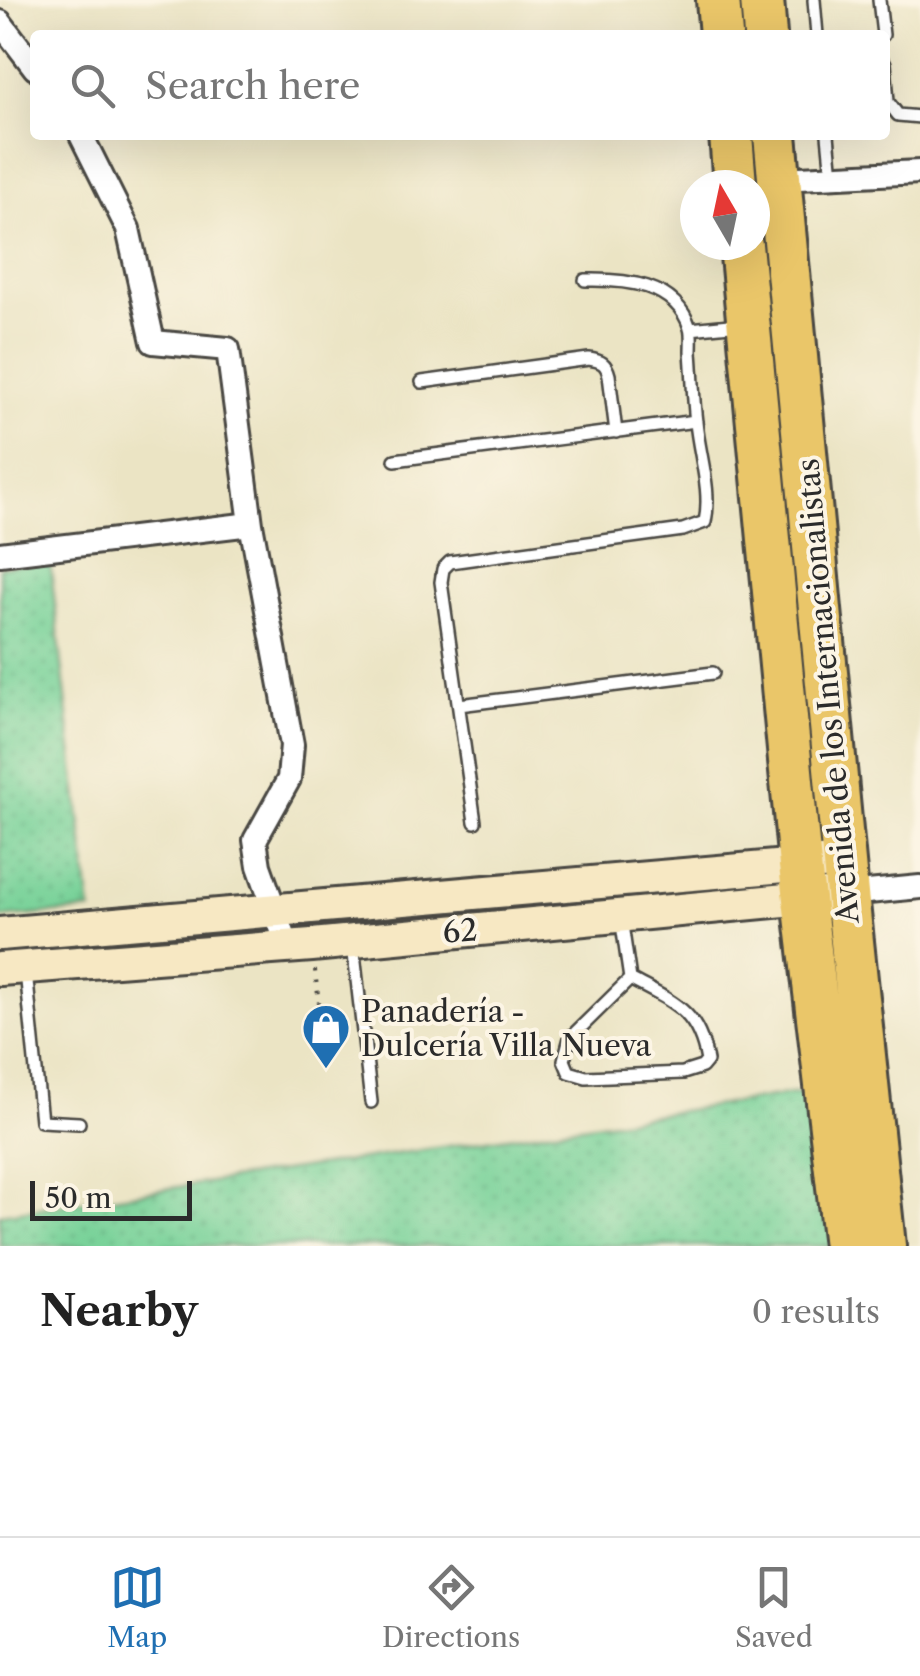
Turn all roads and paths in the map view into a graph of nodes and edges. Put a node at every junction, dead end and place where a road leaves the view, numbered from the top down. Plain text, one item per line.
1 (718, 0) edge
2 (762, 0) edge
3 (814, 0) edge
4 (880, 0) edge
5 (0, 22) edge
6 (721, 30) edge
7 (765, 30) edge
8 (817, 30) edge
9 (882, 30) edge
10 (30, 61) edge
11 (890, 104) edge
12 (920, 117) edge
13 (84, 140) edge
14 (730, 140) edge
15 (775, 140) edge
16 (828, 140) edge
17 (734, 170) edge
18 (920, 172) edge
19 (832, 176) junction
20 (779, 179) junction
21 (742, 260) edge
22 (585, 280) dead end
23 (748, 323) junction
24 (690, 328) junction
25 (422, 382) dead end
26 (696, 421) junction
27 (616, 432) junction
28 (395, 460) dead end
29 (251, 524) junction
30 (0, 554) edge
31 (713, 673) dead end
32 (458, 705) junction
33 (476, 822) dead end
34 (845, 878) junction
35 (802, 882) junction
36 (920, 887) edge
37 (274, 912) junction
38 (621, 916) junction
39 (0, 934) edge
40 (353, 941) junction
41 (300, 946) junction
42 (13, 968) edge
43 (630, 978) junction
44 (322, 1030) dead end
45 (371, 1102) dead end
46 (79, 1122) dead end
47 (844, 1246) edge
48 (884, 1246) edge

1 - 6 highway
2 - 7 highway
3 - 8 lane
4 - 9 lane
5 - 10 street
11 - 12 lane
13 - 29 street
14 - 17 highway
15 - 20 highway, Avenida de los Internacionalistas
16 - 19 lane
18 - 19 street
19 - 20 street
20 - 34 highway, Avenida de los Internacionalistas
21 - 23 highway, Avenida de los Internacionalistas
22 - 24 lane
23 - 24 lane
23 - 35 highway, Avenida de los Internacionalistas
24 - 26 lane
25 - 27 lane
26 - 27 lane
26 - 32 lane
27 - 28 lane
29 - 30 street
29 - 37 street
31 - 32 lane
32 - 33 lane
34 - 35 street, 62
34 - 36 street, 62
34 - 48 highway, Avenida de los Internacionalistas
35 - 37 street, 62
35 - 38 street, 62
35 - 47 highway, Avenida de los Internacionalistas
37 - 39 street, 62
37 - 41 street
38 - 40 street, 62
38 - 43 lane
40 - 41 street, 62
40 - 45 lane
41 - 42 street, 62
41 - 44 path
42 - 46 lane
43 - 43 lane

